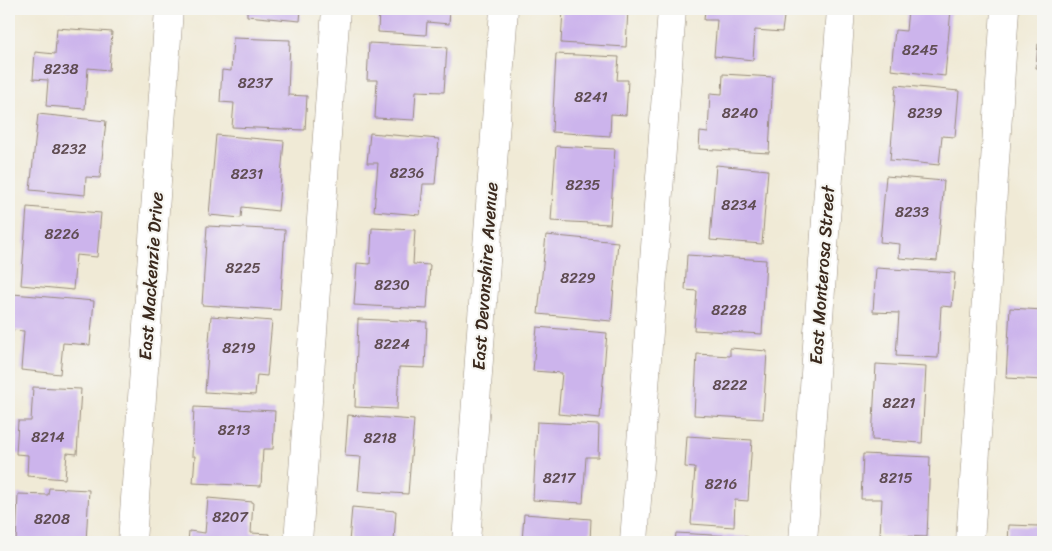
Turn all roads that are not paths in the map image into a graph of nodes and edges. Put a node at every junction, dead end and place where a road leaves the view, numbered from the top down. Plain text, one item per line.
1 (169, 9) edge
2 (336, 9) edge
3 (504, 9) edge
4 (672, 9) edge
5 (841, 9) edge
6 (1005, 9) edge
7 (132, 542) edge
8 (298, 542) edge
9 (466, 542) edge
10 (634, 542) edge
11 (803, 542) edge
12 (970, 542) edge

1 - 7 street, East Mackenzie Drive
2 - 8 street
3 - 9 street, East Devonshire Avenue
4 - 10 street
5 - 11 street, East Monterosa Street
6 - 12 street

